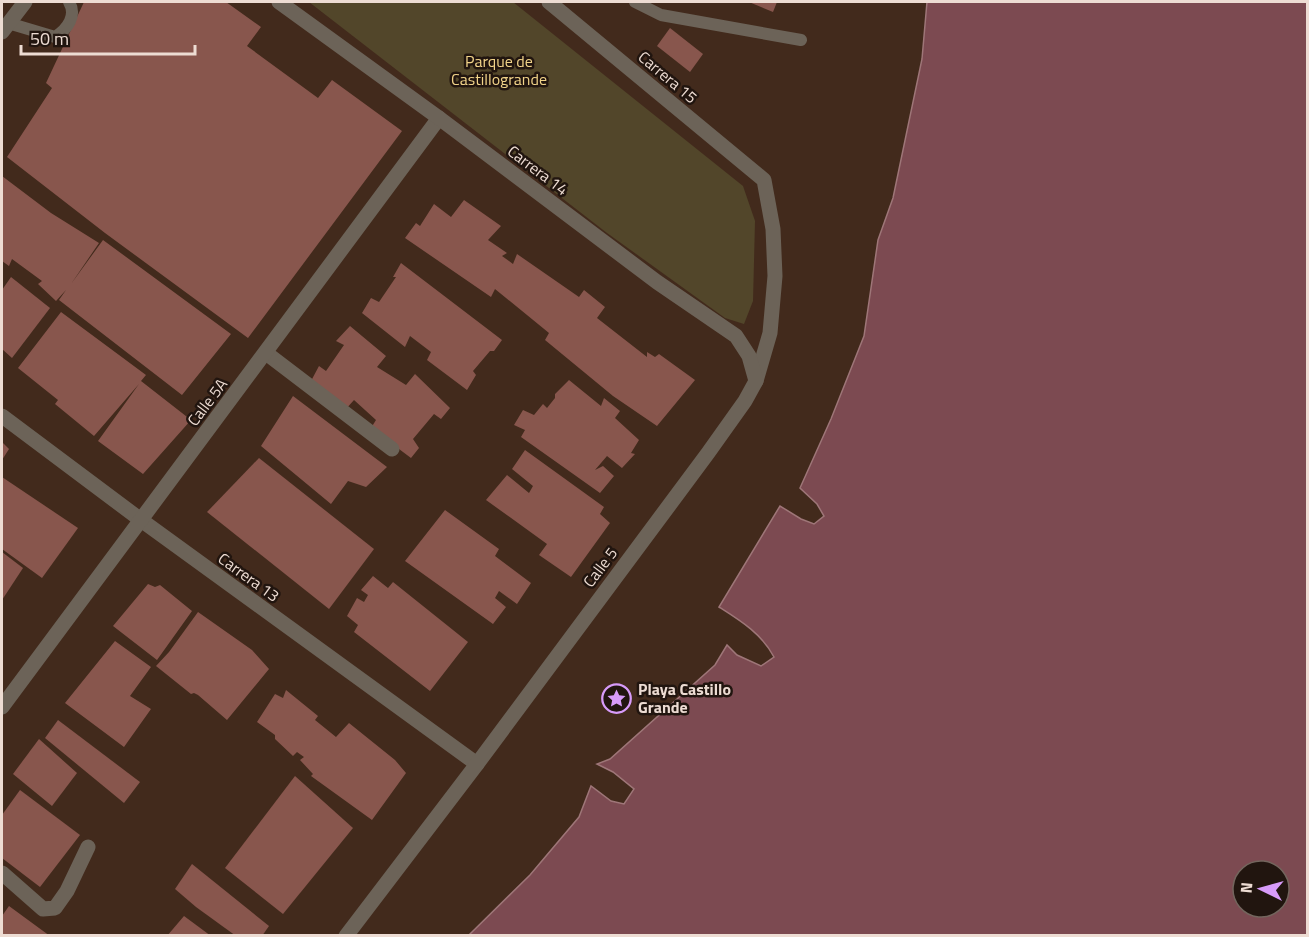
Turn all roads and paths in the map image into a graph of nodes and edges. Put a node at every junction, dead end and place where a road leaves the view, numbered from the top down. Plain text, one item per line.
1 (24, 2) edge
2 (69, 2) edge
3 (279, 2) edge
4 (549, 2) edge
5 (635, 2) edge
6 (5, 28) edge
7 (801, 39) dead end
8 (439, 118) junction
9 (764, 180) joint
10 (266, 353) junction
11 (756, 381) junction
12 (2, 416) edge
13 (392, 449) dead end
14 (141, 520) junction
15 (2, 707) edge
16 (477, 764) junction
17 (88, 847) dead end
18 (2, 873) edge
19 (346, 936) edge

1 - 6 street
2 - 6 lane
3 - 8 street, Carrera 14
4 - 9 street, Carrera 15
5 - 7 lane
8 - 10 street, Calle 5A
8 - 11 street, Carrera 14
9 - 11 street, Calle 5
10 - 13 street
10 - 14 street, Calle 5A
11 - 16 street, Calle 5
12 - 14 street, Carrera 13
14 - 15 street, Calle 5A
14 - 16 street, Carrera 13
16 - 19 street, Calle 5
17 - 18 street

